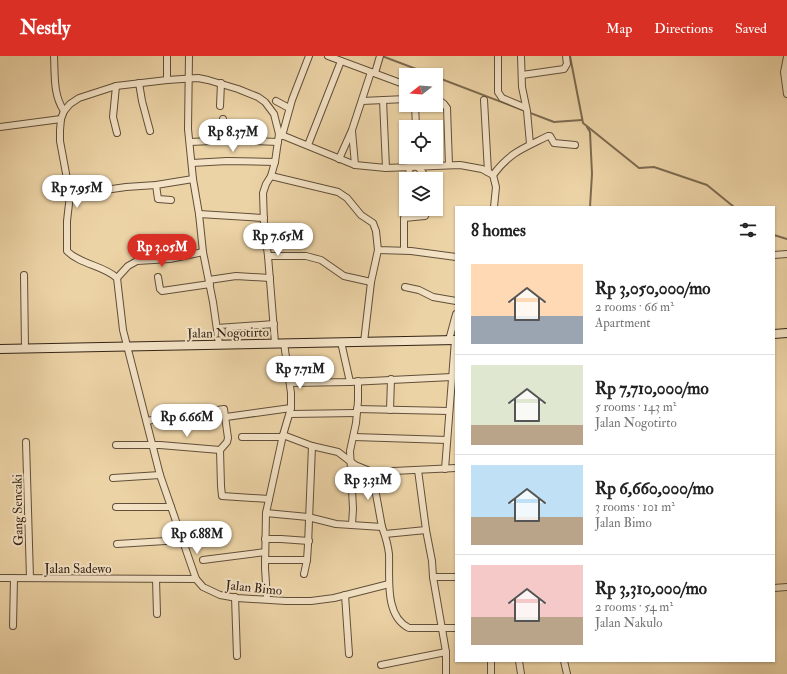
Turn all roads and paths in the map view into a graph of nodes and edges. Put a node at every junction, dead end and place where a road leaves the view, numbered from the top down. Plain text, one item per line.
1 (54, 56) edge
2 (167, 56) edge
3 (189, 56) edge
4 (308, 56) edge
5 (328, 56) edge
6 (380, 56) edge
7 (498, 56) edge
8 (521, 56) edge
9 (566, 56) edge
10 (787, 57) edge
11 (341, 61) junction
12 (373, 72) junction
13 (522, 75) junction
14 (190, 79) junction
15 (167, 80) junction
16 (399, 81) edge
17 (221, 83) junction
18 (139, 84) junction
19 (116, 86) junction
20 (787, 94) edge
21 (399, 99) edge
22 (362, 100) junction
23 (383, 100) junction
24 (484, 100) dead end
25 (276, 101) dead end
26 (443, 103) edge
27 (220, 106) dead end
28 (290, 108) junction
29 (64, 111) junction
30 (527, 112) junction
31 (61, 119) junction
32 (223, 119) dead end
33 (0, 127) edge
34 (352, 130) junction
35 (150, 131) dead end
36 (117, 133) dead end
37 (280, 135) junction
38 (224, 140) junction
39 (190, 142) junction
40 (278, 142) junction
41 (530, 144) junction
42 (308, 145) junction
43 (575, 145) dead end
44 (339, 159) junction
45 (275, 162) junction
46 (192, 163) junction
47 (355, 165) junction
48 (449, 165) junction
49 (409, 167) junction
50 (418, 167) junction
51 (386, 168) junction
52 (409, 172) edge
53 (423, 172) edge
54 (490, 173) junction
55 (271, 176) junction
56 (193, 180) junction
57 (156, 185) junction
58 (70, 195) junction
59 (171, 200) dead end
60 (494, 206) edge
61 (199, 214) junction
62 (425, 216) edge
63 (264, 218) junction
64 (378, 250) junction
65 (404, 250) junction
66 (203, 252) junction
67 (787, 254) edge
68 (775, 255) edge
69 (268, 256) junction
70 (455, 257) edge
71 (24, 275) dead end
72 (158, 277) dead end
73 (117, 278) junction
74 (270, 278) junction
75 (209, 282) junction
76 (371, 282) junction
77 (405, 287) dead end
78 (455, 301) edge
79 (274, 324) junction
80 (455, 327) edge
81 (217, 328) junction
82 (787, 333) edge
83 (775, 334) edge
84 (454, 340) edge
85 (341, 342) junction
86 (364, 342) junction
87 (275, 343) junction
88 (284, 343) junction
89 (219, 344) junction
90 (127, 346) junction
91 (25, 348) junction
92 (0, 349) edge
93 (452, 376) junction
94 (391, 379) junction
95 (358, 381) junction
96 (350, 382) junction
97 (290, 383) junction
98 (390, 410) junction
99 (290, 411) junction
100 (357, 411) junction
101 (449, 411) junction
102 (226, 417) junction
103 (147, 421) junction
104 (283, 436) junction
105 (242, 437) dead end
106 (354, 437) junction
107 (447, 440) junction
108 (26, 442) dead end
109 (116, 445) dead end
110 (154, 445) junction
111 (312, 446) junction
112 (220, 450) junction
113 (350, 460) junction
114 (455, 468) edge
115 (445, 469) junction
116 (418, 470) junction
117 (372, 472) junction
118 (160, 475) junction
119 (114, 478) dead end
120 (269, 499) junction
121 (116, 507) dead end
122 (171, 507) junction
123 (266, 513) junction
124 (308, 517) junction
125 (352, 524) junction
126 (382, 527) junction
127 (426, 530) junction
128 (385, 534) junction
129 (265, 539) junction
130 (182, 540) junction
131 (308, 541) junction
132 (117, 544) dead end
133 (265, 552) junction
134 (203, 560) dead end
135 (265, 560) junction
136 (307, 560) junction
137 (304, 574) dead end
138 (455, 577) edge
139 (0, 578) edge
140 (14, 578) junction
141 (30, 578) junction
142 (433, 578) junction
143 (156, 579) junction
144 (196, 579) junction
145 (389, 584) junction
146 (787, 587) edge
147 (775, 588) edge
148 (345, 595) junction
149 (235, 597) junction
150 (267, 599) junction
151 (157, 614) dead end
152 (14, 626) dead end
153 (455, 628) edge
154 (441, 629) junction
155 (446, 652) junction
156 (349, 654) dead end
157 (237, 656) dead end
158 (491, 662) edge
159 (519, 662) edge
160 (564, 662) edge
161 (381, 665) dead end
162 (446, 674) edge
163 (491, 674) edge
164 (521, 674) edge
165 (567, 674) edge

1 - 29 street
2 - 15 street
3 - 14 street
4 - 28 street
5 - 11 street
6 - 12 street
7 - 30 street
8 - 13 street
9 - 13 street
10 - 20 street
11 - 12 street
11 - 42 street
12 - 16 street
12 - 22 street
13 - 30 street
14 - 15 street
14 - 17 street
14 - 39 street
15 - 18 street
17 - 27 street
17 - 37 street
18 - 19 street
18 - 35 street
19 - 29 street
19 - 36 street
21 - 23 street
22 - 23 street
22 - 34 street
23 - 51 street
24 - 54 street
25 - 28 street
26 - 48 street
28 - 37 street
29 - 31 street
30 - 41 street
31 - 33 street
31 - 58 street
32 - 38 street
34 - 44 street
34 - 47 street
37 - 40 street
37 - 42 street
38 - 39 street
38 - 40 street
39 - 46 street
40 - 45 street
41 - 43 street
41 - 54 street
42 - 44 street
44 - 47 street
45 - 46 street
45 - 55 street
46 - 56 street
47 - 51 street
48 - 50 street
48 - 54 street
49 - 50 street
49 - 51 street
49 - 52 street
50 - 53 street
54 - 60 street
55 - 63 street
55 - 64 street
56 - 57 street
56 - 61 street
57 - 58 street
57 - 59 street
58 - 73 street
61 - 63 street
61 - 66 street
62 - 65 street
63 - 69 street
64 - 65 street
64 - 76 street
65 - 70 street
66 - 73 street
66 - 75 street
67 - 68 street
69 - 74 street
69 - 76 street
71 - 91 street
72 - 75 street
73 - 90 street
74 - 75 street
74 - 79 street
75 - 81 street
76 - 86 street
77 - 78 street
79 - 81 street
79 - 87 street
80 - 84 street
81 - 89 street
82 - 83 street
84 - 86 street, Jalan Nogotirto
84 - 93 street
85 - 86 street, Jalan Nogotirto
85 - 88 street, Jalan Nogotirto
85 - 96 street
87 - 88 street, Jalan Nogotirto
87 - 89 street, Jalan Nogotirto
88 - 97 street
89 - 90 street, Jalan Nogotirto
90 - 91 street, Jalan Nogotirto
90 - 103 street
91 - 92 street, Jalan Nogotirto
93 - 94 street
93 - 101 street
94 - 95 street
94 - 98 street
95 - 96 street
95 - 100 street
96 - 97 street
97 - 99 street
98 - 100 street
98 - 101 street
99 - 100 street
99 - 102 street
99 - 104 street
100 - 106 street
101 - 107 street
102 - 103 street
102 - 112 street
103 - 110 street
104 - 105 street
104 - 111 street
104 - 120 street
106 - 107 street
106 - 113 street
107 - 115 street
108 - 141 street, Gang Sencaki
109 - 110 street
110 - 112 street
110 - 118 street
111 - 113 street
111 - 124 street
112 - 120 street
113 - 117 street
113 - 125 street
114 - 115 street
115 - 116 street
116 - 117 street
116 - 127 street
117 - 126 street
118 - 119 street
118 - 122 street
120 - 123 street
121 - 122 street
122 - 130 street
123 - 124 street
123 - 129 street
124 - 125 street
124 - 131 street
125 - 126 street
126 - 128 street
127 - 128 street
127 - 142 street
128 - 145 street
129 - 131 street
129 - 133 street
130 - 132 street
130 - 144 street
131 - 136 street
133 - 134 street
133 - 135 street
135 - 136 street
135 - 150 street
136 - 137 street
138 - 142 street
139 - 140 street, Jalan Sadewo
140 - 141 street, Jalan Sadewo
140 - 152 street
141 - 143 street, Jalan Sadewo
142 - 154 street
143 - 144 street, Jalan Sadewo
143 - 151 street
144 - 149 street, Jalan Bimo
145 - 148 street, Jalan Bimo
145 - 154 street
146 - 147 street
148 - 150 street, Jalan Bimo
148 - 156 street
149 - 150 street, Jalan Bimo
149 - 157 street
153 - 154 street
154 - 155 street
155 - 161 street
155 - 162 street
158 - 163 street
159 - 164 street
160 - 165 street

